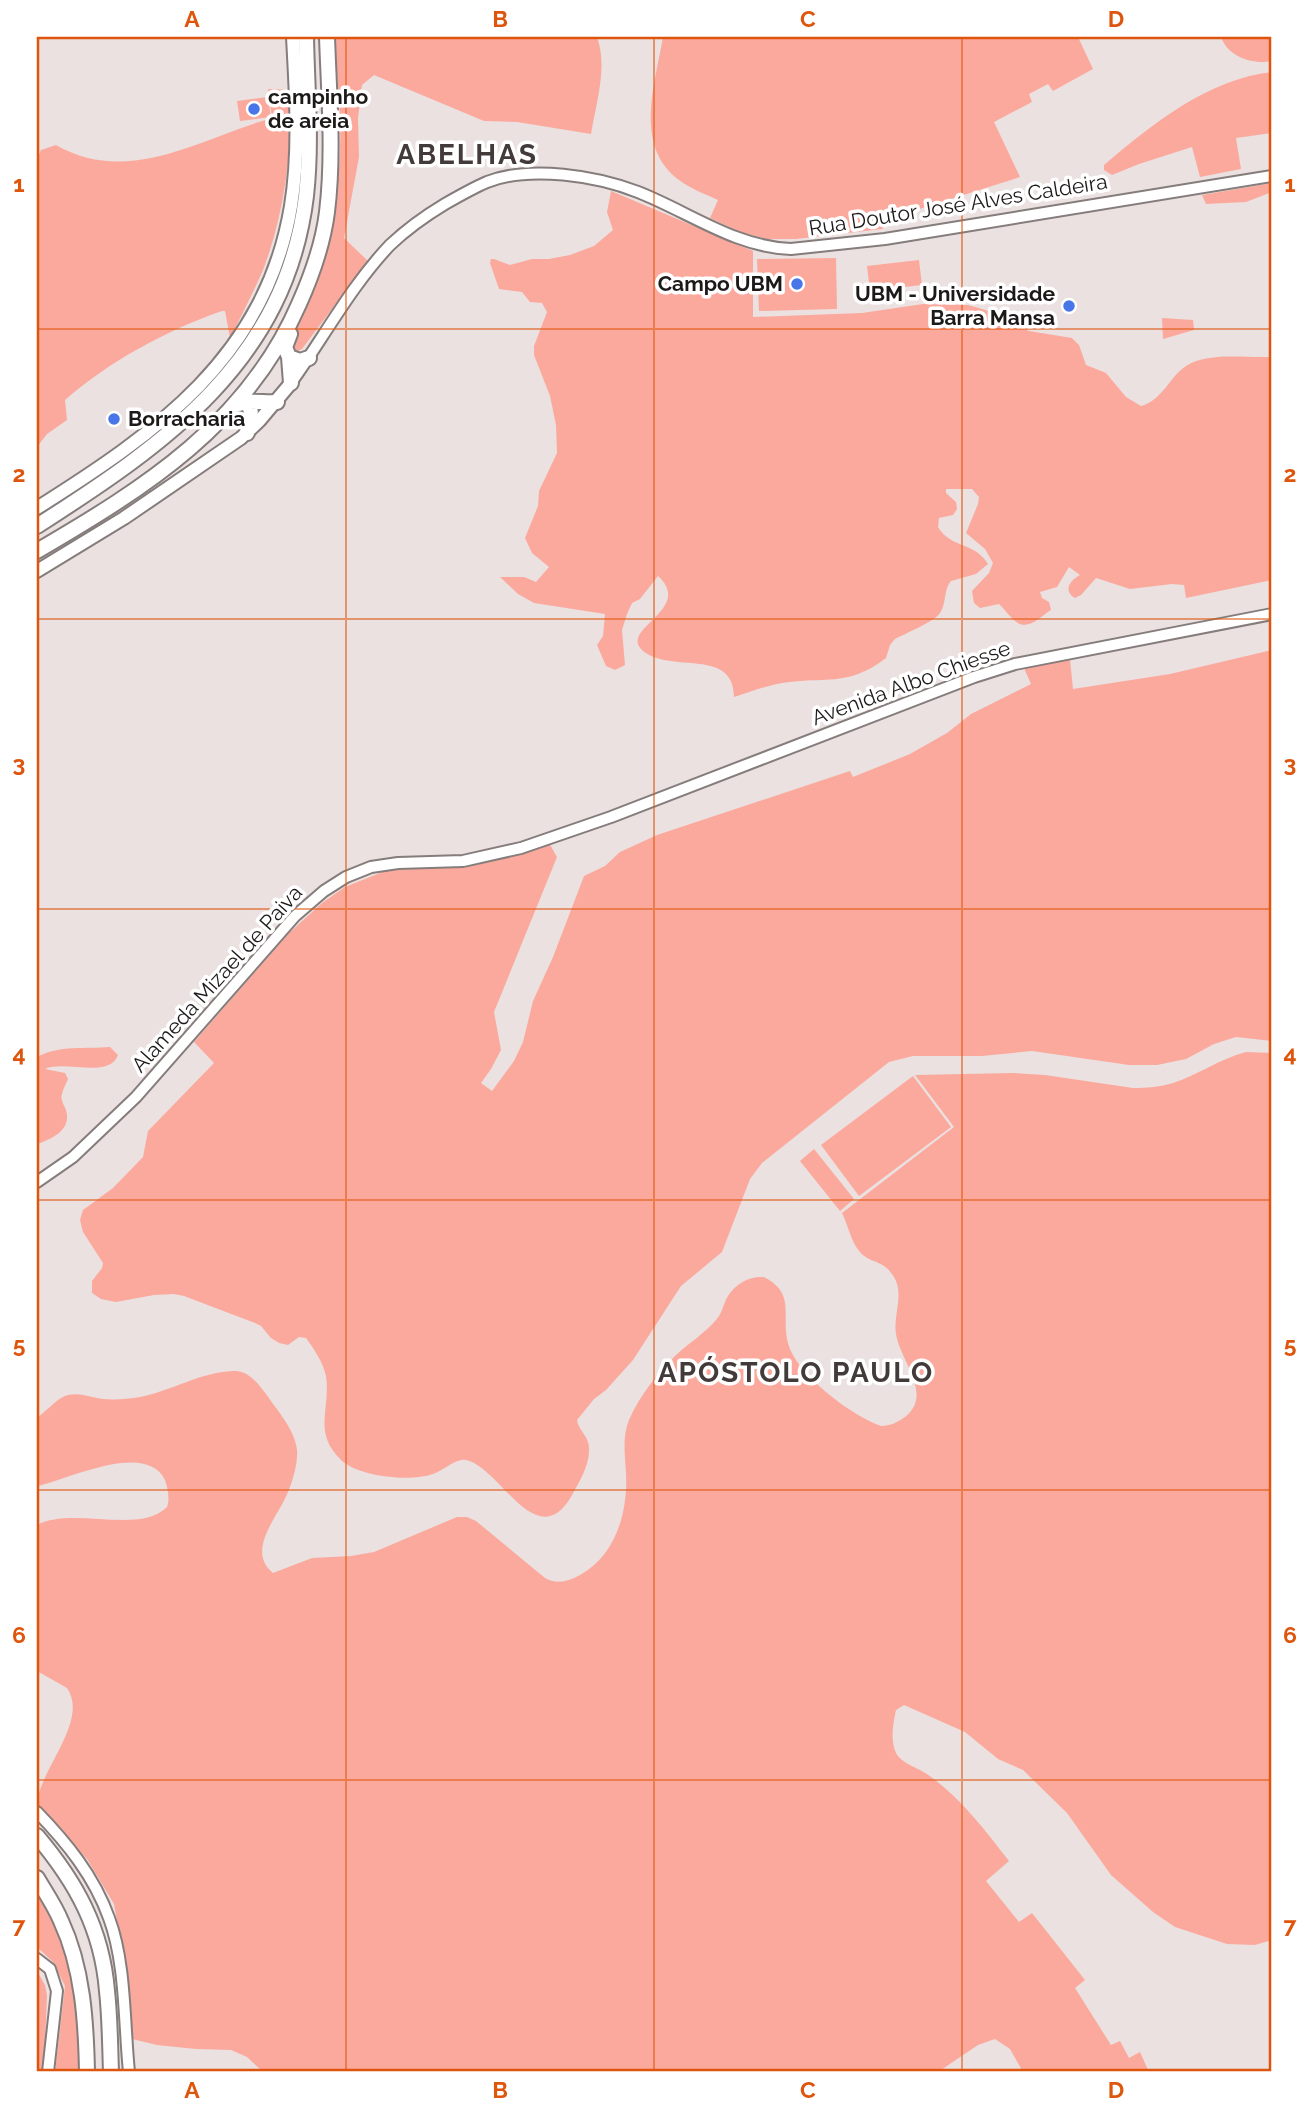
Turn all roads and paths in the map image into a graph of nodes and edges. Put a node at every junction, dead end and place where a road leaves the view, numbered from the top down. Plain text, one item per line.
1 (293, 37) edge
2 (306, 37) edge
3 (327, 37) edge
4 (328, 106) junction
5 (1272, 176) edge
6 (289, 357) junction
7 (309, 358) junction
8 (291, 383) junction
9 (277, 402) junction
10 (240, 403) junction
11 (247, 433) junction
12 (37, 508) edge
13 (37, 526) edge
14 (37, 551) edge
15 (37, 571) edge
16 (1272, 614) edge
17 (575, 830) joint
18 (37, 1182) edge
19 (37, 1812) edge
20 (37, 1836) edge
21 (37, 1878) edge
22 (37, 1959) edge
23 (48, 2072) edge
24 (87, 2072) edge
25 (111, 2072) edge
26 (129, 2072) edge

1 - 12 main road
2 - 13 highway
3 - 4 highway
4 - 6 highway
4 - 10 highway
5 - 7 street, Rua Doutor José Alves Caldeira
6 - 7 highway
6 - 8 highway
7 - 8 street, Rua Doutor José Alves Caldeira
8 - 9 main road
9 - 10 highway
9 - 11 main road
10 - 11 highway
10 - 14 highway
11 - 15 main road
16 - 17 street, Avenida Albo Chiesse
17 - 18 street, Alameda Mizael de Paiva
19 - 26 street
20 - 25 highway
21 - 24 highway
22 - 23 street

